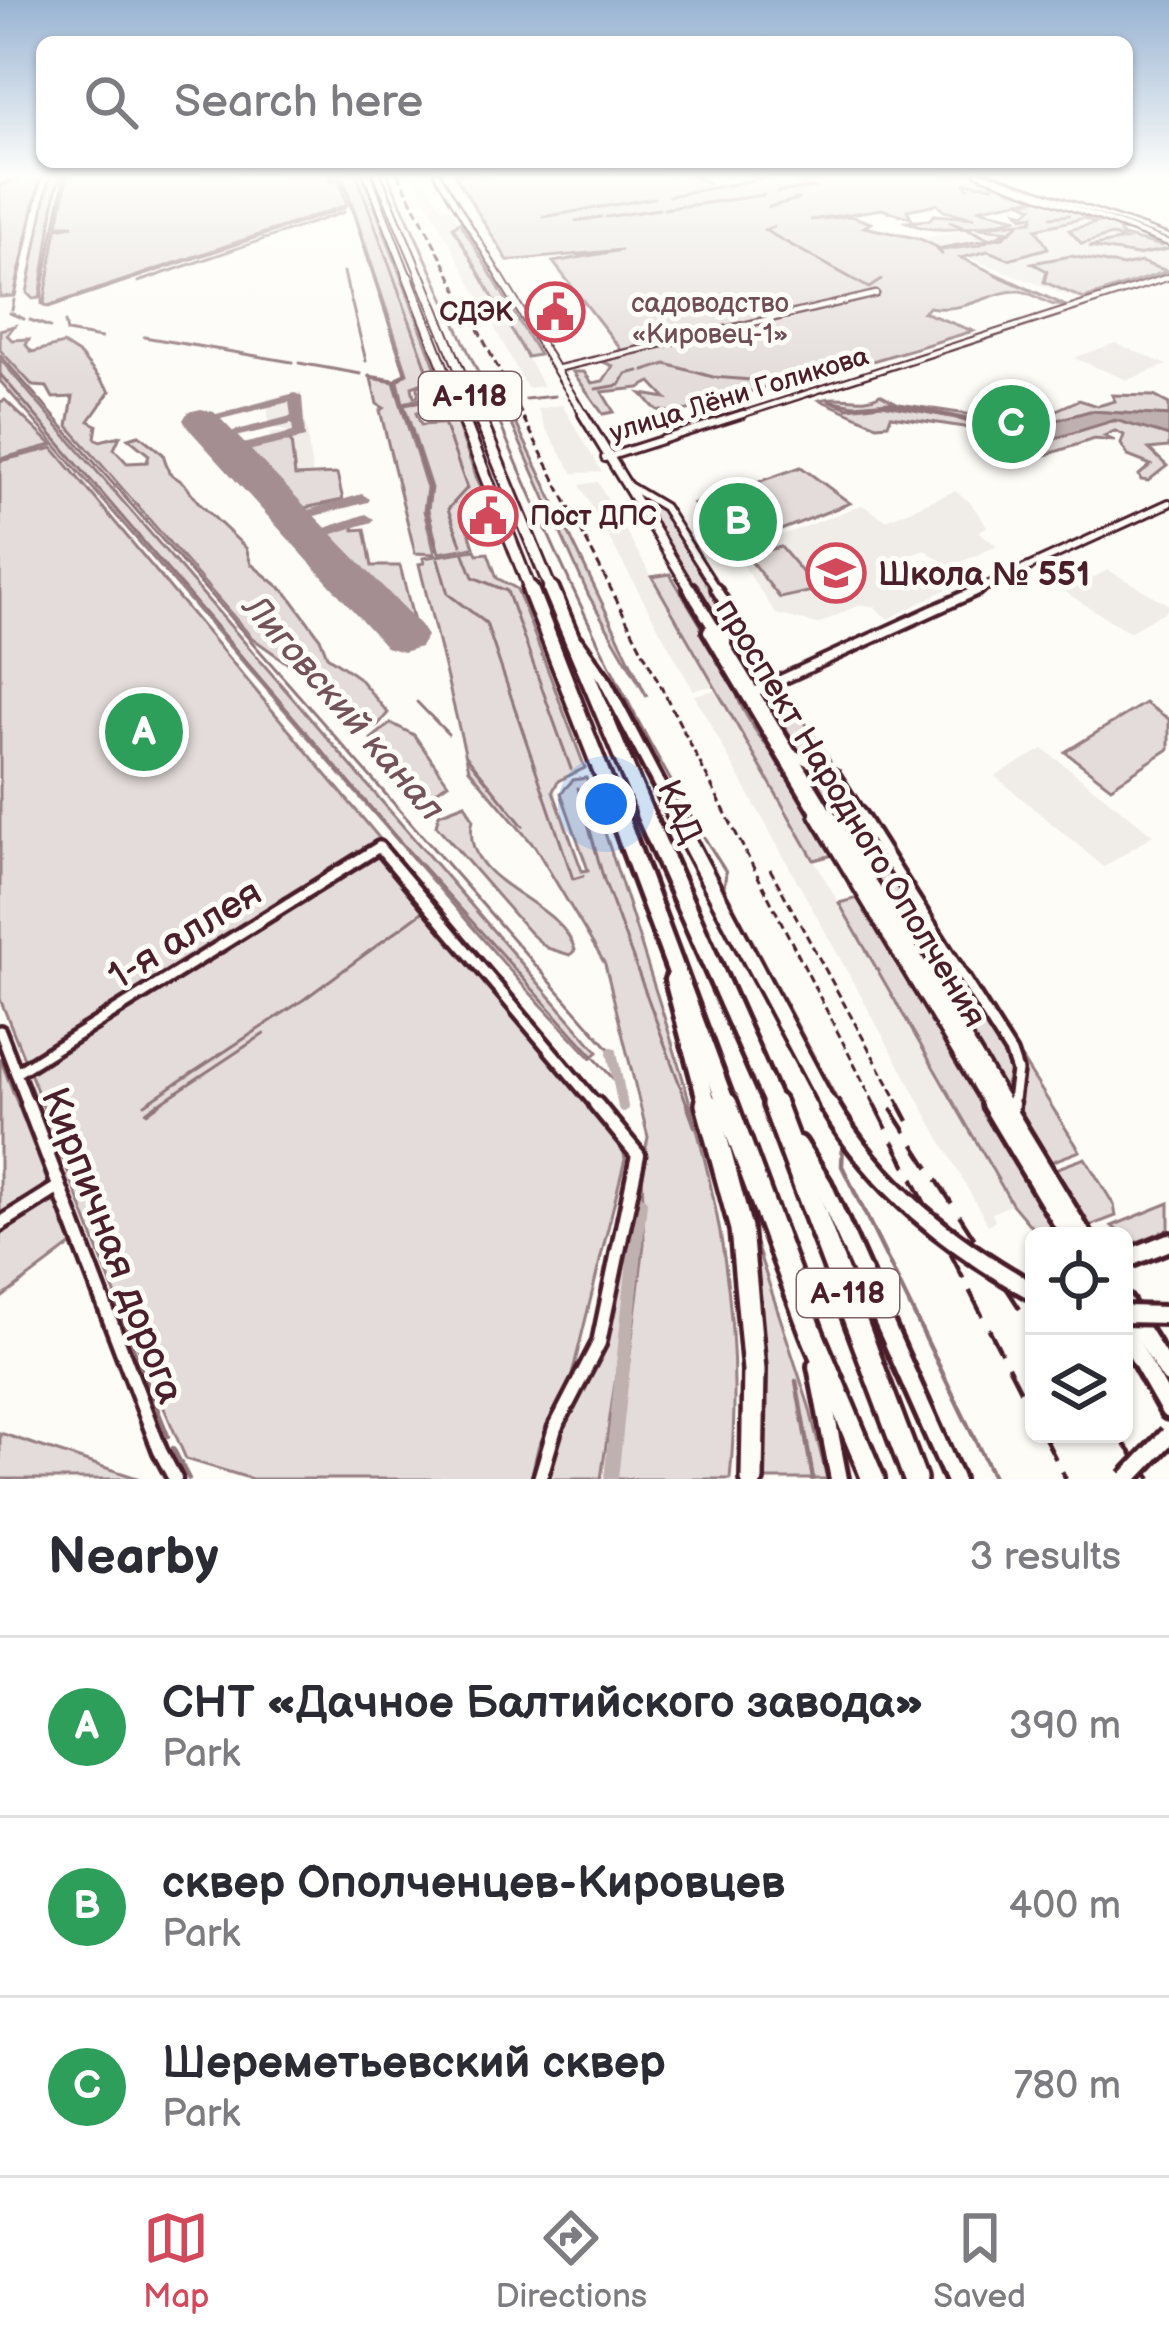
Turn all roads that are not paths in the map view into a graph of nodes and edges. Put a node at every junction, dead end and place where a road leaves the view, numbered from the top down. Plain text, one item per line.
1 (395, 242) edge
2 (406, 242) edge
3 (477, 242) edge
4 (479, 242) edge
5 (1169, 278) edge
6 (876, 294) dead end
7 (556, 369) junction
8 (609, 457) junction
9 (627, 484) junction
10 (1169, 502) edge
11 (569, 630) junction
12 (726, 644) junction
13 (752, 694) junction
14 (793, 754) junction
15 (664, 934) junction
16 (0, 1031) edge
17 (16, 1073) junction
18 (776, 1108) junction
19 (1010, 1116) junction
20 (59, 1187) junction
21 (0, 1225) edge
22 (1065, 1227) edge
23 (1078, 1227) edge
24 (1169, 1242) edge
25 (1133, 1256) edge
26 (1025, 1287) edge
27 (1133, 1314) edge
28 (1169, 1315) edge
29 (1133, 1317) edge
30 (812, 1334) junction
31 (1126, 1335) edge
32 (1169, 1375) edge
33 (1169, 1410) edge
34 (1169, 1435) edge
35 (175, 1479) edge
36 (540, 1479) edge
37 (752, 1479) edge
38 (838, 1479) edge
39 (872, 1479) edge
40 (915, 1479) edge
41 (954, 1479) edge
42 (1127, 1479) edge

1 - 15 highway, КАД / А-118
2 - 11 highway, КАД / А-118
3 - 8 main road, проспект Народного Ополчения
4 - 7 main road, проспект Народного Ополчения
5 - 8 street, улица Лёни Голикова
6 - 7 street
7 - 8 main road, проспект Народного Ополчения
8 - 9 main road, проспект Народного Ополчения
8 - 13 main road, проспект Народного Ополчения
9 - 12 main road, проспект Народного Ополчения
9 - 12 street
10 - 13 street
11 - 18 highway, КАД / А-118
11 - 26 main road, bridge
12 - 13 main road, проспект Народного Ополчения
13 - 14 main road, проспект Народного Ополчения
13 - 22 main road, проспект Народного Ополчения
14 - 19 main road, проспект Народного Ополчения
14 - 19 street
15 - 30 highway, КАД / А-118
15 - 37 highway
16 - 17 street, Кирпичная дорога
17 - 20 street, Кирпичная дорога
17 - 36 street, 1-я аллея
18 - 40 highway, КАД / А-118
18 - 41 main road
19 - 23 main road, проспект Народного Ополчения
20 - 21 street
20 - 35 street, Кирпичная дорога
24 - 25 main road
27 - 28 main road, bridge
29 - 32 main road
30 - 38 main road
30 - 39 highway, КАД / А-118
31 - 33 main road
34 - 42 main road, bridge

